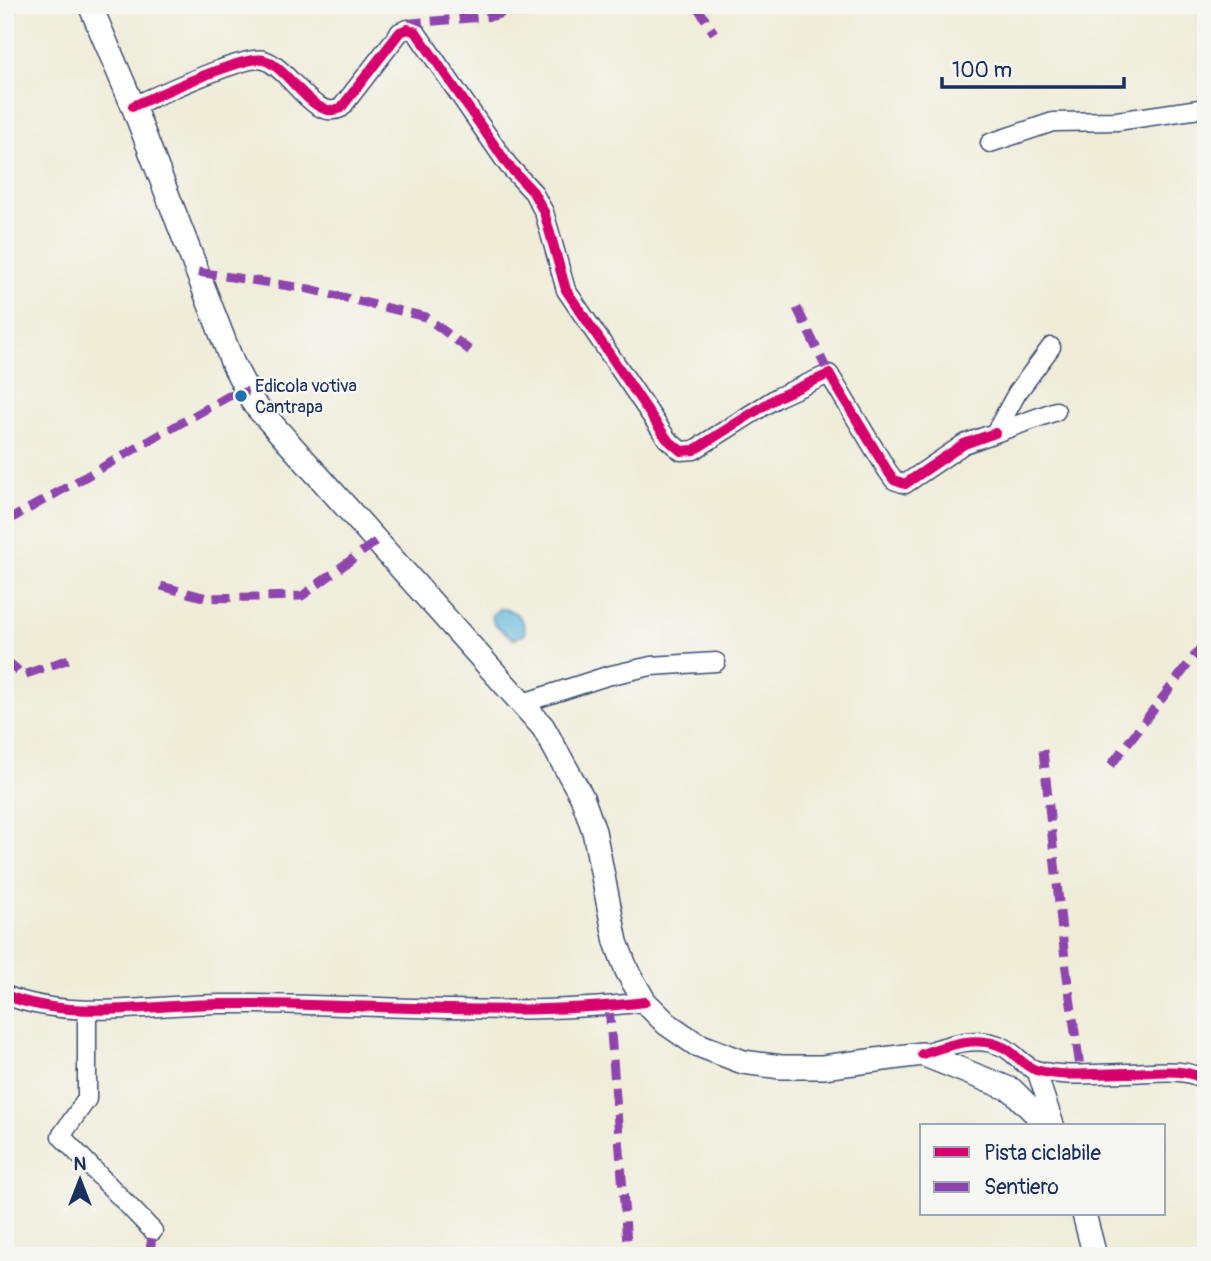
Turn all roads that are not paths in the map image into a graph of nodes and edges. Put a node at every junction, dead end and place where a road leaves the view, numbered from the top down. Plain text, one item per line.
1 (90, 5) edge
2 (133, 106) junction
3 (1206, 108) edge
4 (990, 143) dead end
5 (1051, 347) dead end
6 (1056, 411) dead end
7 (995, 433) junction
8 (716, 662) dead end
9 (523, 703) junction
10 (5, 995) edge
11 (645, 1002) junction
12 (87, 1010) junction
13 (922, 1054) junction
14 (1036, 1070) junction
15 (1206, 1081) edge
16 (1046, 1124) edge
17 (1054, 1124) edge
18 (1085, 1216) edge
19 (153, 1231) dead end
20 (1095, 1256) edge

1 - 2 main road
2 - 7 street
2 - 9 main road
3 - 4 street
5 - 7 street
6 - 7 street
8 - 9 street
9 - 11 main road
10 - 12 street
11 - 12 street
11 - 13 main road
12 - 19 street
13 - 14 street
13 - 16 main road
14 - 15 street
14 - 17 street
18 - 20 main road

